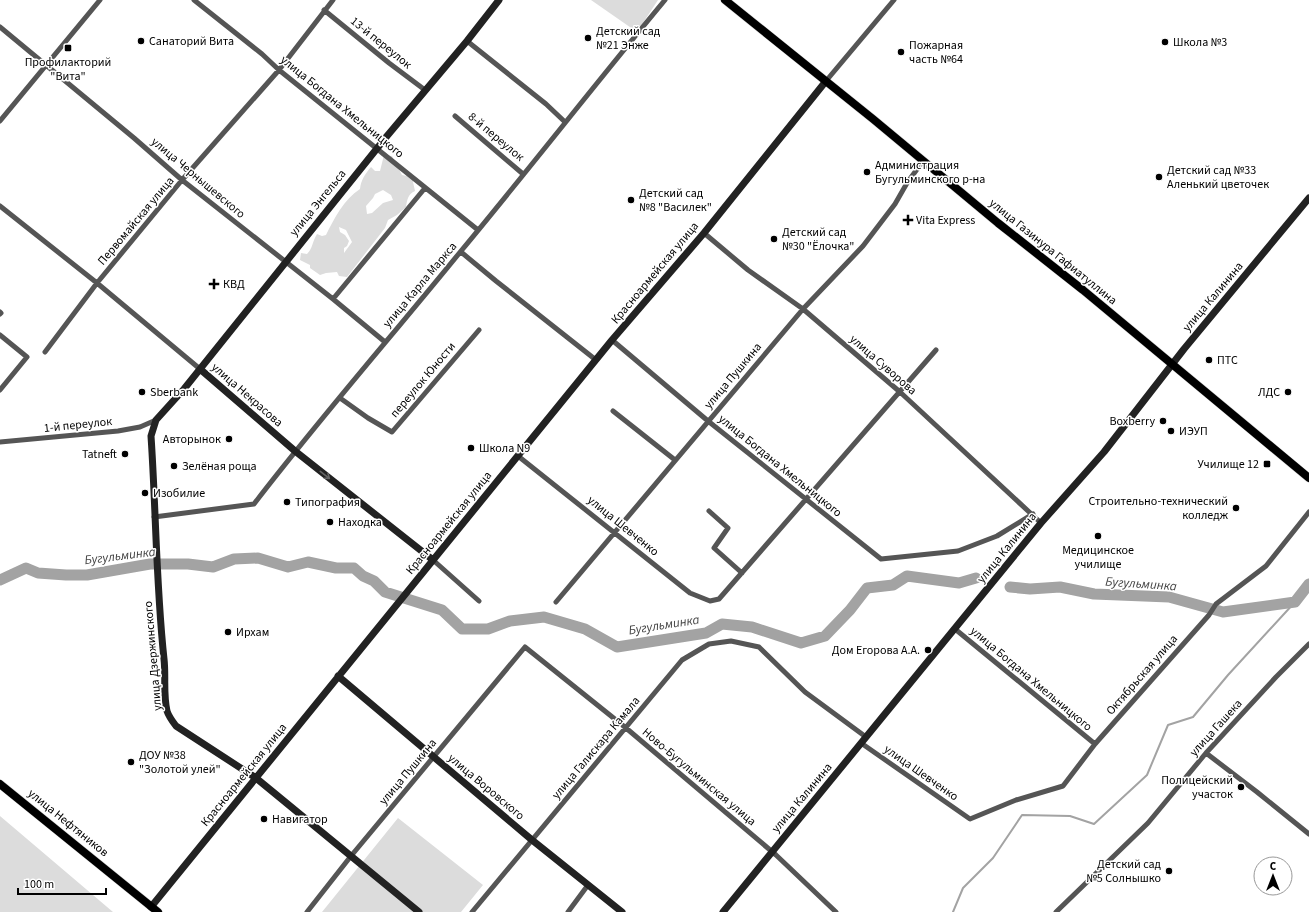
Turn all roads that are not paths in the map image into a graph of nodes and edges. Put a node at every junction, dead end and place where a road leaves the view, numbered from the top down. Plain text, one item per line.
1 (100, 0) edge
2 (194, 0) edge
3 (333, 0) edge
4 (499, 0) edge
5 (665, 0) edge
6 (725, 0) edge
7 (894, 0) edge
8 (324, 10) junction
9 (0, 27) edge
10 (466, 41) junction
11 (46, 66) junction
12 (279, 70) junction
13 (826, 81) junction
14 (425, 90) junction
15 (455, 116) dead end
16 (0, 121) edge
17 (565, 122) junction
18 (377, 148) junction
19 (923, 161) junction
20 (524, 174) junction
21 (182, 180) junction
22 (425, 188) junction
23 (1309, 198) edge
24 (0, 206) edge
25 (478, 230) junction
26 (704, 233) junction
27 (461, 252) junction
28 (285, 261) junction
29 (97, 284) junction
30 (333, 299) junction
31 (803, 309) junction
32 (478, 330) dead end
33 (0, 335) edge
34 (612, 340) junction
35 (385, 342) junction
36 (936, 350) dead end
37 (45, 352) dead end
38 (596, 360) junction
39 (1172, 365) junction
40 (200, 369) junction
41 (0, 390) edge
42 (900, 392) junction
43 (340, 398) junction
44 (614, 411) dead end
45 (156, 420) junction
46 (708, 421) junction
47 (0, 442) edge
48 (294, 451) junction
49 (518, 456) junction
50 (675, 460) junction
51 (1309, 478) edge
52 (806, 500) junction
53 (709, 511) dead end
54 (1309, 512) edge
55 (1033, 514) junction
56 (154, 517) junction
57 (1041, 523) junction
58 (614, 532) junction
59 (433, 560) junction
60 (742, 573) junction
61 (480, 601) dead end
62 (556, 602) dead end
63 (955, 629) junction
64 (1309, 644) edge
65 (525, 647) joint
66 (759, 647) joint
67 (338, 676) junction
68 (626, 728) junction
69 (864, 740) junction
70 (1095, 744) junction
71 (1206, 752) junction
72 (433, 757) junction
73 (256, 778) junction
74 (0, 784) edge
75 (970, 819) joint
76 (1309, 834) edge
77 (532, 840) junction
78 (772, 852) junction
79 (351, 856) junction
80 (588, 885) junction
81 (154, 909) edge
82 (307, 912) edge
83 (419, 912) edge
84 (472, 912) edge
85 (568, 912) edge
86 (622, 912) edge
87 (723, 912) edge
88 (836, 912) edge
89 (1056, 912) edge

1 - 11 street
2 - 12 street, улица Богдана Хмельницкого
3 - 8 street, Первомайская улица
4 - 10 street, улица Энгельса
5 - 17 street, улица Карла Маркса
6 - 13 main road, улица Газинура Гафиатуллина
7 - 13 street
8 - 12 street, Первомайская улица
8 - 14 street, 13-й переулок
9 - 11 street, улица Чернышевского
10 - 14 street, улица Энгельса
10 - 17 street
11 - 16 street
11 - 21 street, улица Чернышевского
12 - 18 street, улица Богдана Хмельницкого
12 - 21 street, Первомайская улица
13 - 19 main road, улица Газинура Гафиатуллина
13 - 26 street, Красноармейская улица
14 - 18 street, улица Энгельса
15 - 20 street, 8-й переулок
17 - 20 street, улица Карла Маркса
18 - 22 street, улица Богдана Хмельницкого
18 - 28 street, улица Энгельса
19 - 31 street, улица Пушкина
19 - 39 main road, улица Газинура Гафиатуллина
20 - 25 street, улица Карла Маркса
21 - 28 street, улица Чернышевского
21 - 29 street, Первомайская улица
22 - 25 street, улица Богдана Хмельницкого
22 - 30 street
23 - 39 street, улица Калинина
24 - 29 street, улица Некрасова
25 - 27 street, улица Карла Маркса
26 - 31 street, улица Суворова
26 - 34 street, Красноармейская улица
27 - 35 street, улица Карла Маркса
27 - 38 street
28 - 30 street, улица Чернышевского
28 - 40 street, улица Энгельса
29 - 37 street, Первомайская улица
29 - 40 street, улица Некрасова
30 - 35 street, улица Чернышевского
31 - 42 street, улица Суворова
31 - 46 street, улица Пушкина
32 - 43 street, переулок Юности
33 - 41 street
34 - 38 street, Красноармейская улица
34 - 46 street, улица Богдана Хмельницкого
35 - 43 street, улица Карла Маркса
36 - 42 street
38 - 49 street, Красноармейская улица
39 - 51 main road, улица Газинура Гафиатуллина
39 - 57 street, улица Калинина
40 - 45 street, улица Энгельса
40 - 48 street, улица Некрасова
42 - 52 street
42 - 55 street, улица Суворова
43 - 48 street, улица Карла Маркса
44 - 50 street
45 - 47 street, 1-й переулок
45 - 56 street, улица Дзержинского
46 - 50 street, улица Пушкина
46 - 52 street, улица Богдана Хмельницкого
48 - 56 street, улица Карла Маркса
48 -> 59 street, улица Некрасова
49 - 58 street, улица Шевченко
49 - 59 street, Красноармейская улица
50 - 58 street, улица Пушкина
52 - 55 street, улица Богдана Хмельницкого
52 - 60 street
53 - 60 street
54 - 70 street, Октябрьская улица
55 - 57 street, улица Суворова
56 - 73 street, улица Дзержинского
57 - 63 street, улица Калинина
58 - 60 street, улица Шевченко
58 - 62 street, улица Пушкина
59 - 61 street, улица Некрасова
59 - 67 street, Красноармейская улица
63 - 69 street, улица Калинина
63 - 70 street, улица Богдана Хмельницкого
64 - 71 street, улица Гашека
65 - 68 street, Ново-Бугульминская улица
65 - 72 street, улица Пушкина
66 - 68 street, улица Галискара Камала
66 - 69 street, улица Шевченко
67 - 72 street, улица Воровского
67 - 73 street, Красноармейская улица
68 - 77 street, улица Галискара Камала
68 - 78 street, Ново-Бугульминская улица
69 - 75 street, улица Шевченко
69 - 78 street, улица Калинина
70 - 75 street, Октябрьская улица
71 - 76 street
71 - 89 street, улица Гашека
72 - 77 street, улица Воровского
72 - 79 street, улица Пушкина
73 - 79 street, улица Дзержинского
73 - 81 street, Красноармейская улица
74 - 81 main road, улица Нефтяников
77 - 80 street, улица Воровского
77 - 84 street, улица Галискара Камала
78 - 87 street, улица Калинина
78 - 88 street, Ново-Бугульминская улица
79 - 82 street, улица Пушкина
79 - 83 street, улица Дзержинского
80 - 85 street
80 - 86 street, улица Воровского

